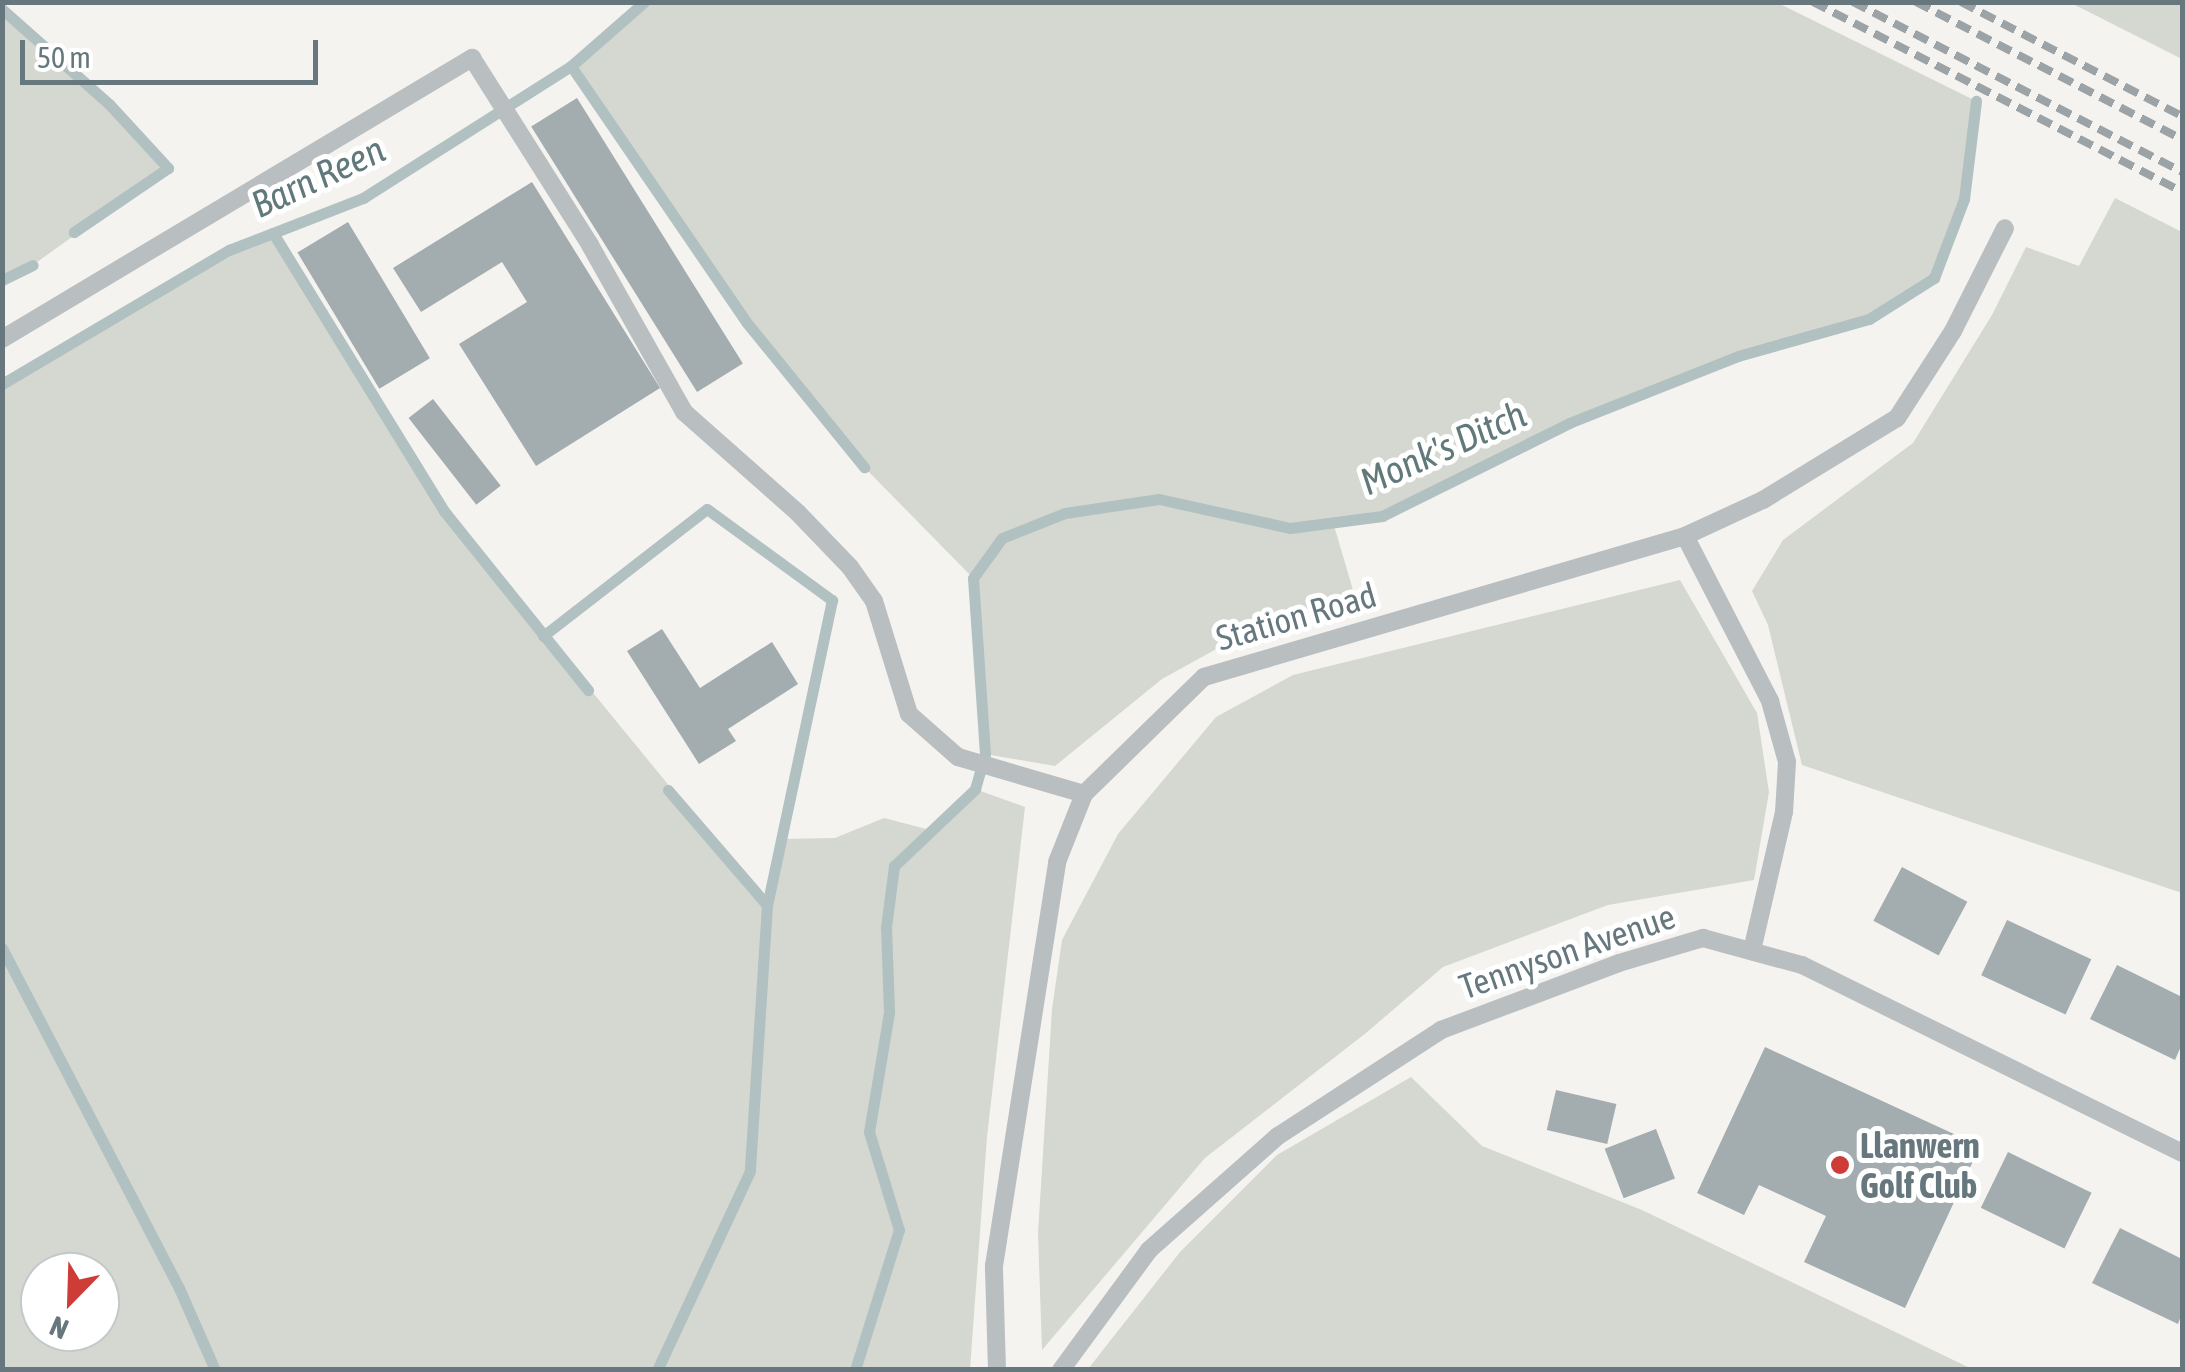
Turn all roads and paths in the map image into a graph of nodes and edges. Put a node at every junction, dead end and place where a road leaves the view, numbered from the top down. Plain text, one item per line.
1 (2005, 228) dead end
2 (2, 339) edge
3 (1686, 536) junction
4 (1084, 794) junction
5 (1752, 951) junction
6 (2182, 1152) edge
7 (997, 1370) edge
8 (1060, 1370) edge

1 - 3 street, Station Road
2 - 4 street
3 - 4 street, Station Road
3 - 5 street
4 - 7 street, Station Road
5 - 6 street, Tennyson Avenue
5 - 8 street, Tennyson Avenue

